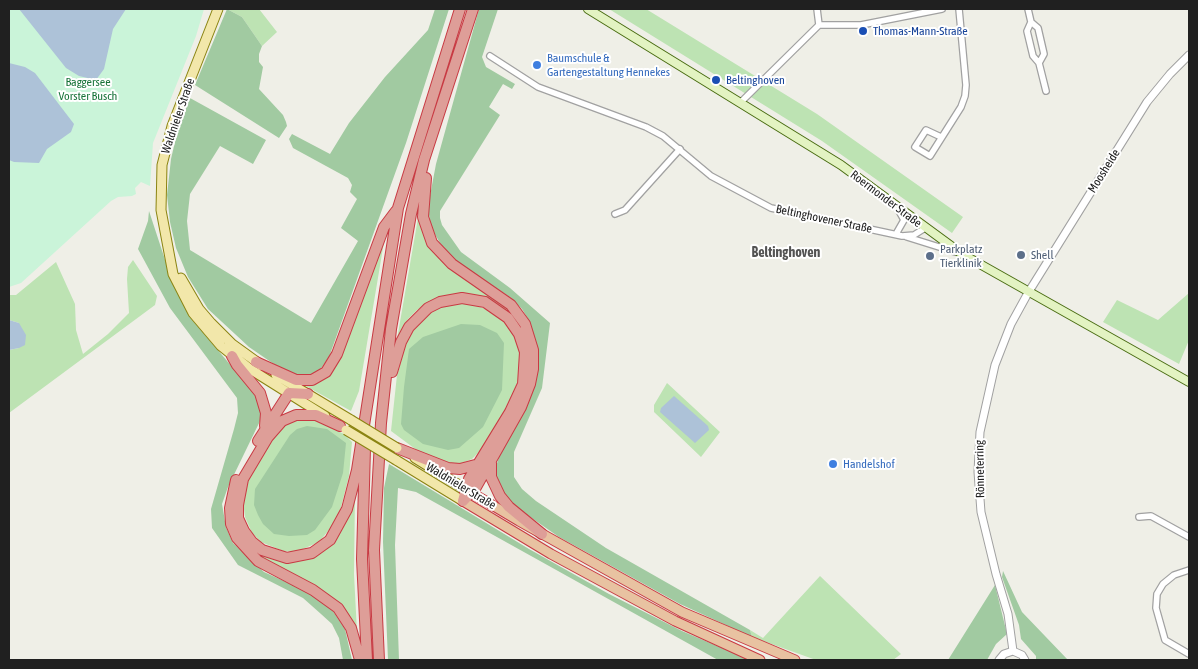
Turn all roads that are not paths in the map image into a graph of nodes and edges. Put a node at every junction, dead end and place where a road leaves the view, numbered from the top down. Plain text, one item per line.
1 (218, 9) edge
2 (460, 9) edge
3 (474, 9) edge
4 (588, 9) edge
5 (817, 9) edge
6 (942, 9) edge
7 (959, 9) edge
8 (1028, 9) edge
9 (1031, 22) junction
10 (819, 25) junction
11 (490, 56) dead end
12 (1189, 56) edge
13 (1040, 63) junction
14 (1046, 91) dead end
15 (741, 102) junction
16 (433, 130) junction
17 (941, 137) junction
18 (680, 149) junction
19 (398, 208) junction
20 (898, 208) junction
21 (615, 214) dead end
22 (925, 228) junction
23 (899, 235) junction
24 (962, 254) junction
25 (170, 257) junction
26 (1028, 293) junction
27 (232, 356) junction
28 (256, 362) junction
29 (1189, 382) edge
30 (288, 393) junction
31 (308, 394) junction
32 (367, 400) junction
33 (382, 423) junction
34 (343, 428) junction
35 (262, 434) junction
36 (397, 448) junction
37 (492, 457) junction
38 (479, 464) junction
39 (468, 490) junction
40 (463, 500) junction
41 (1139, 517) dead end
42 (542, 534) junction
43 (1189, 537) edge
44 (1189, 570) edge
45 (1013, 651) junction
46 (1189, 654) edge
47 (360, 660) edge
48 (367, 660) edge
49 (379, 660) edge
50 (760, 660) edge
51 (795, 660) edge
52 (999, 660) edge
53 (1025, 660) edge

1 - 25 main road, Waldnieler Straße
2 - 19 highway
3 - 16 highway
4 - 15 main road, Roermonder Straße
5 - 10 street
6 - 10 street
7 - 17 street
8 - 9 street
9 - 13 street
9 - 13 street
10 - 15 street
11 - 18 street, Beltinghovener Straße
12 - 26 street, Moosheide
13 - 14 street
15 - 20 main road, Roermonder Straße
16 - 33 highway
16 - 37 highway
17 - 17 street
18 - 21 street
18 - 23 street, Beltinghovener Straße
19 - 28 highway
19 - 32 highway
20 - 22 main road, Roermonder Straße
20 - 23 street
22 - 23 street
22 - 24 main road, Roermonder Straße
23 - 24 street, Beltinghovener Straße
24 - 26 main road, Roermonder Straße
25 - 27 main road, Waldnieler Straße
25 - 28 main road, Waldnieler Straße
26 - 29 main road, Roermonder Straße
26 - 45 street, Rönneterring
27 - 30 main road, Waldnieler Straße
27 - 35 highway
28 - 31 main road, Waldnieler Straße
30 - 31 highway
30 - 34 main road, Waldnieler Straße
30 - 35 highway
31 - 36 main road, Waldnieler Straße, bridge
32 - 34 highway
32 - 48 highway
33 - 38 highway
33 - 49 highway
34 - 40 main road, Waldnieler Straße, bridge
35 - 47 highway
36 - 38 highway
36 - 39 main road, Waldnieler Straße
37 - 39 highway
37 - 42 highway
38 - 39 highway
39 - 40 highway
39 - 42 highway, Waldnieler Straße
40 - 50 highway, Waldnieler Straße
41 - 43 street
42 - 51 highway, Waldnieler Straße
44 - 46 street
45 - 52 street
45 - 53 street

